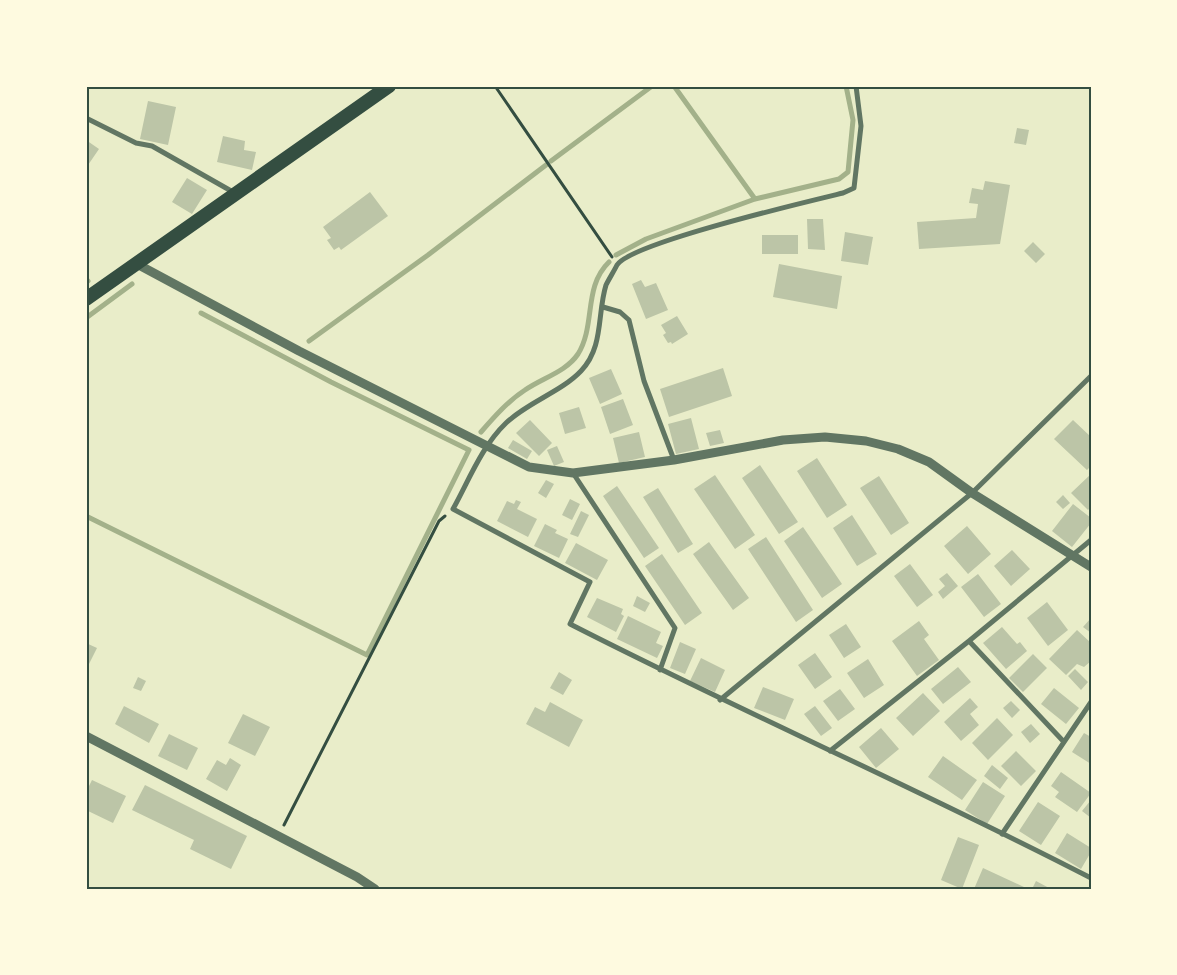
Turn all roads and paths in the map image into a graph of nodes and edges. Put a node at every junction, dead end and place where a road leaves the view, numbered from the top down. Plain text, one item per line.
1 (389, 86) edge
2 (495, 86) edge
3 (856, 86) edge
4 (86, 118) edge
5 (235, 194) junction
6 (619, 262) junction
7 (136, 264) junction
8 (86, 300) edge
9 (603, 306) junction
10 (1091, 376) edge
11 (487, 445) junction
12 (674, 460) junction
13 (573, 473) junction
14 (972, 493) junction
15 (453, 510) junction
16 (1091, 540) edge
17 (1074, 556) junction
18 (1091, 567) edge
19 (969, 641) junction
20 (660, 670) junction
21 (720, 700) junction
22 (1091, 702) edge
23 (86, 736) edge
24 (1064, 742) junction
25 (830, 751) junction
26 (1002, 834) junction
27 (279, 836) junction
28 (1091, 870) edge
29 (1089, 877) edge
30 (375, 889) edge

1 - 5 highway
2 - 6 path
3 - 6 street
4 - 5 street
5 - 7 highway
6 - 9 street
7 - 8 highway
7 - 11 street
9 - 11 street
9 - 12 street
10 - 14 street
11 - 13 street
11 - 15 street
12 - 13 street
12 - 14 street
13 - 20 street
14 - 17 street
14 - 21 street
15 - 20 street
15 - 27 path
16 - 17 street
17 - 18 street
17 - 19 street
19 - 24 street
19 - 25 street
20 - 21 street
21 - 25 street
22 - 24 street
23 - 27 street
24 - 26 street
25 - 26 street
26 - 29 street
27 - 30 street
28 - 29 street

